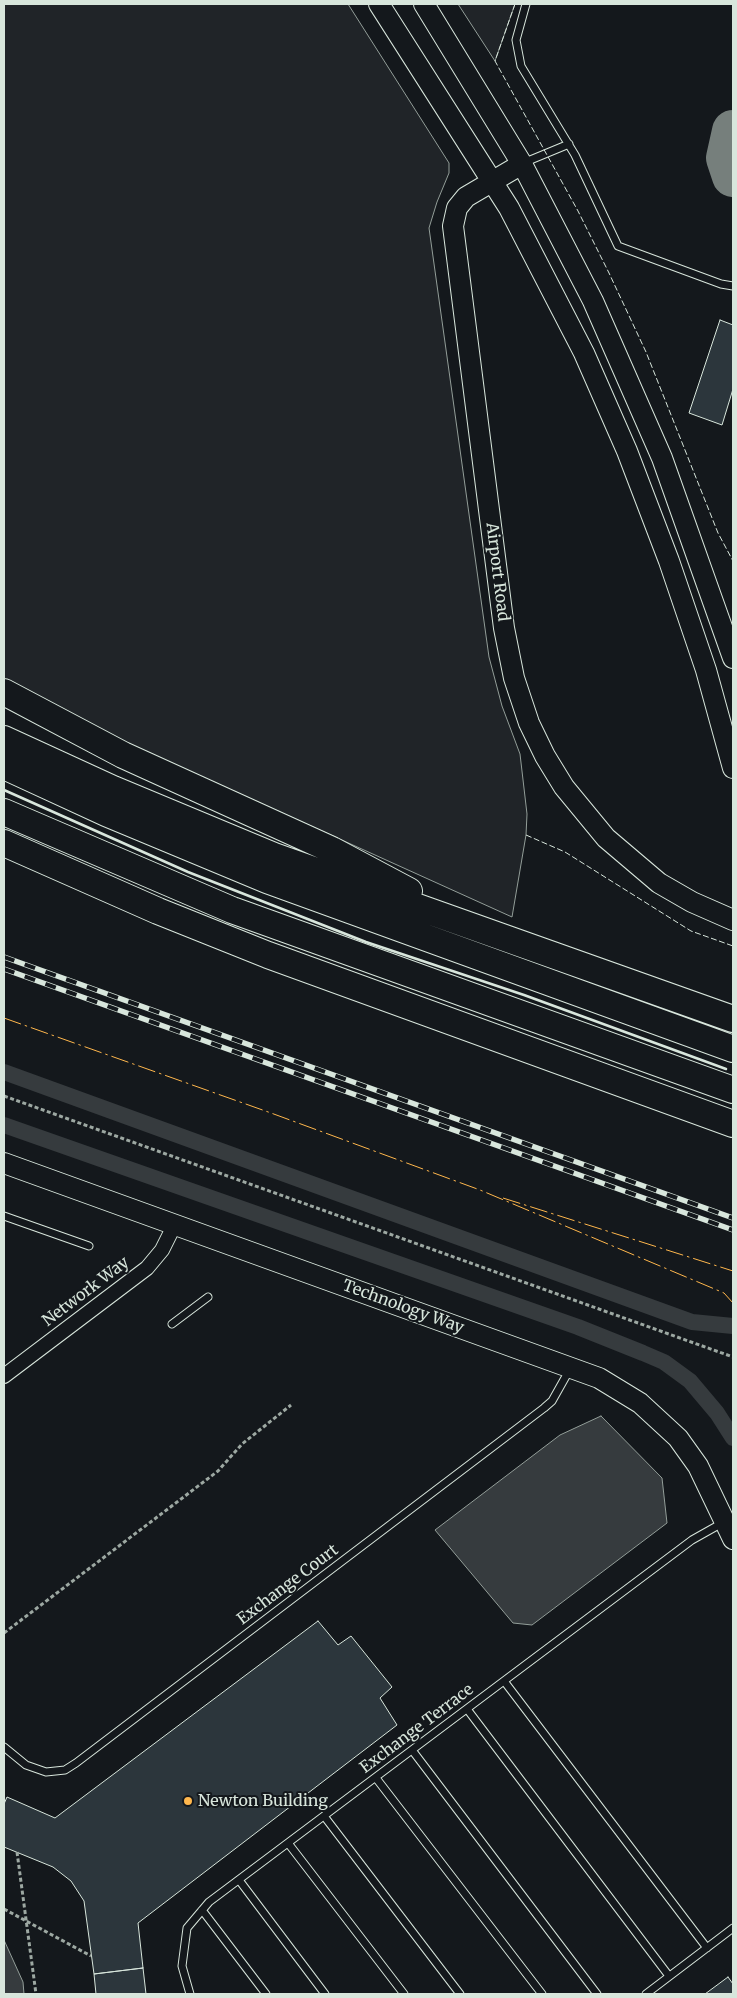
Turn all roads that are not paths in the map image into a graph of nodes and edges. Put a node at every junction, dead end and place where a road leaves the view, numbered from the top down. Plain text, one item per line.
1 (379, 4) edge
2 (424, 4) edge
3 (526, 4) edge
4 (569, 144) junction
5 (522, 164) junction
6 (492, 180) junction
7 (733, 286) edge
8 (733, 658) edge
9 (4, 692) edge
10 (4, 739) edge
11 (4, 766) edge
12 (733, 768) edge
13 (4, 812) edge
14 (4, 843) edge
15 (733, 920) edge
16 (488, 932) junction
17 (733, 1019) edge
18 (733, 1049) edge
19 (733, 1090) edge
20 (733, 1124) edge
21 (4, 1163) edge
22 (4, 1216) edge
23 (175, 1224) junction
24 (89, 1246) dead end
25 (208, 1297) dead end
26 (172, 1324) dead end
27 (571, 1368) junction
28 (4, 1376) edge
29 (729, 1530) edge
30 (504, 1681) junction
31 (468, 1709) junction
32 (4, 1747) edge
33 (412, 1750) junction
34 (376, 1778) junction
35 (324, 1816) junction
36 (288, 1843) junction
37 (239, 1880) junction
38 (202, 1910) junction
39 (733, 1928) edge
40 (707, 1948) junction
41 (669, 1976) junction
42 (190, 1994) edge
43 (266, 1994) edge
44 (325, 1994) edge
45 (404, 1994) edge
46 (460, 1994) edge
47 (542, 1994) edge
48 (597, 1994) edge
49 (646, 1994) edge

1 - 6 street
2 - 5 street
3 - 4 lane
4 - 5 lane
4 - 7 lane
5 - 6 street, Airport Road
5 - 8 street
6 - 12 street
6 - 15 street, Airport Road
9 - 16 highway
10 - 16 highway
11 - 18 highway
13 - 19 highway
14 - 20 highway
16 - 17 highway
21 - 23 street, Technology Way
22 - 24 lane
23 - 27 street, Technology Way
23 - 28 street, Network Way
25 - 26 lane
27 - 29 street, Technology Way
27 - 32 lane, Exchange Court
29 - 30 lane, Exchange Terrace
30 - 31 lane, Exchange Terrace
30 - 40 lane
31 - 33 lane, Exchange Terrace
31 - 41 lane
33 - 34 lane, Exchange Terrace
33 - 48 lane
34 - 35 lane, Exchange Terrace
34 - 47 lane
35 - 36 lane, Exchange Terrace
35 - 46 lane
36 - 37 lane, Exchange Terrace
36 - 45 lane
37 - 38 lane, Exchange Terrace
37 - 44 lane
38 - 42 lane, Exchange Terrace
38 - 43 lane
39 - 40 lane
40 - 41 lane
41 - 49 lane

